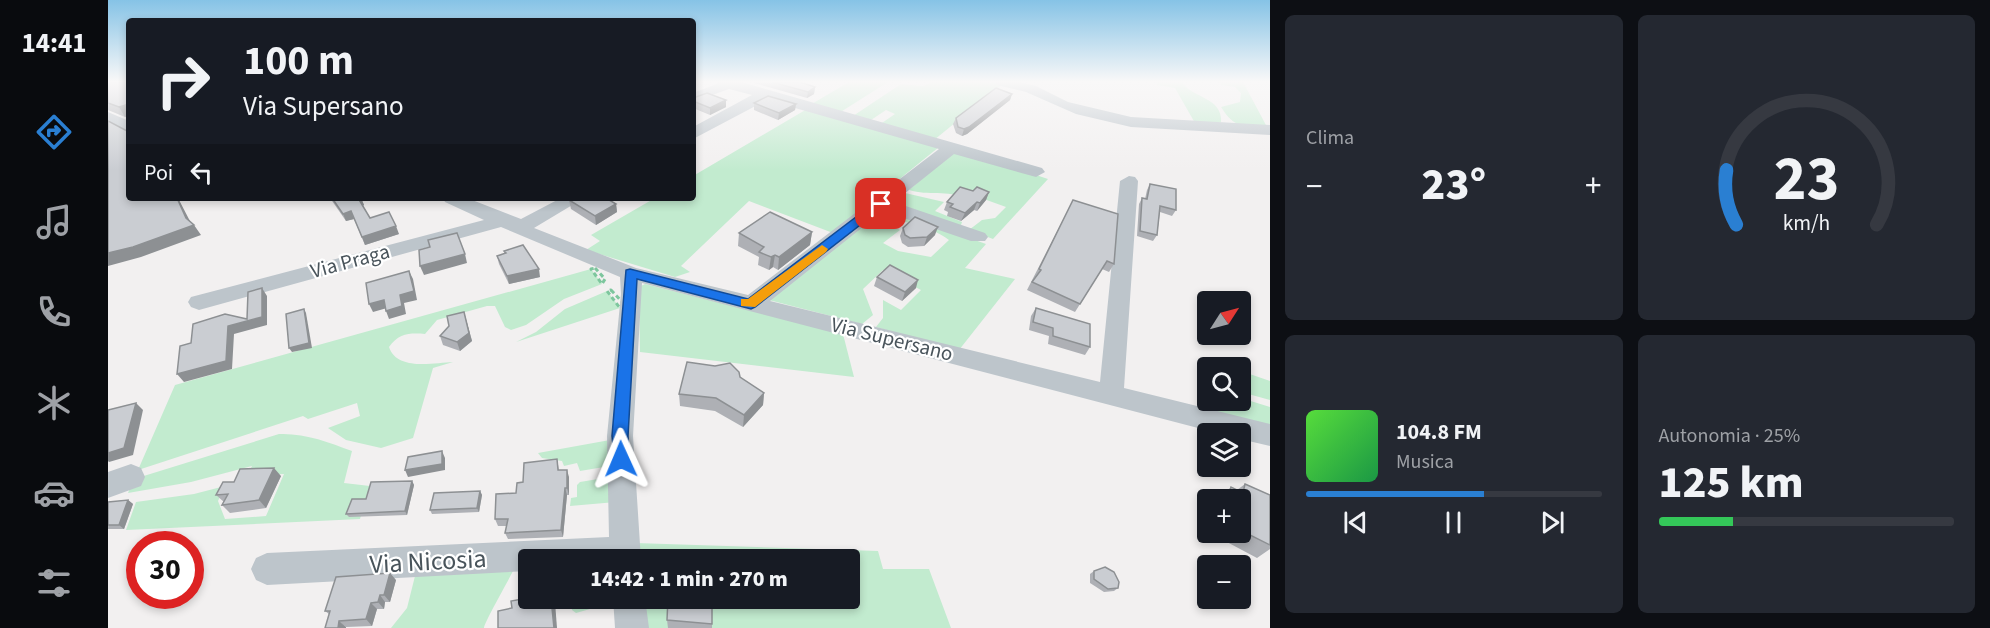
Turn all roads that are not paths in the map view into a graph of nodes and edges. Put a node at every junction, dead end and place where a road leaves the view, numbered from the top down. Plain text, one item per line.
1 (733, 111) edge
2 (824, 111) edge
3 (1086, 111) edge
4 (108, 117) edge
5 (126, 126) edge
6 (1270, 130) edge
7 (696, 132) edge
8 (951, 148) junction
9 (1036, 172) dead end
10 (1129, 181) dead end
11 (459, 201) edge
12 (486, 201) edge
13 (568, 201) edge
14 (881, 204) junction
15 (511, 225) junction
16 (978, 237) dead end
17 (630, 273) junction
18 (199, 302) dead end
19 (751, 304) junction
20 (1111, 394) junction
21 (1270, 435) edge
22 (625, 549) edge
23 (518, 559) edge
24 (267, 569) dead end
25 (630, 609) edge
26 (632, 628) edge

1 - 7 street
2 - 8 street
3 - 6 street
4 - 5 street
8 - 9 street
8 - 14 street
10 - 20 street
11 - 15 street, Via Supersano
12 - 15 street, Via Supersano
13 - 15 street, Via Praga
14 - 16 street
14 - 19 street
15 - 17 street, Via Supersano
15 - 18 street, Via Praga
17 - 19 street, Via Supersano
17 - 22 street
19 - 20 street, Via Supersano
20 - 21 street, Via Supersano
23 - 24 street, Via Nicosia
25 - 26 street

